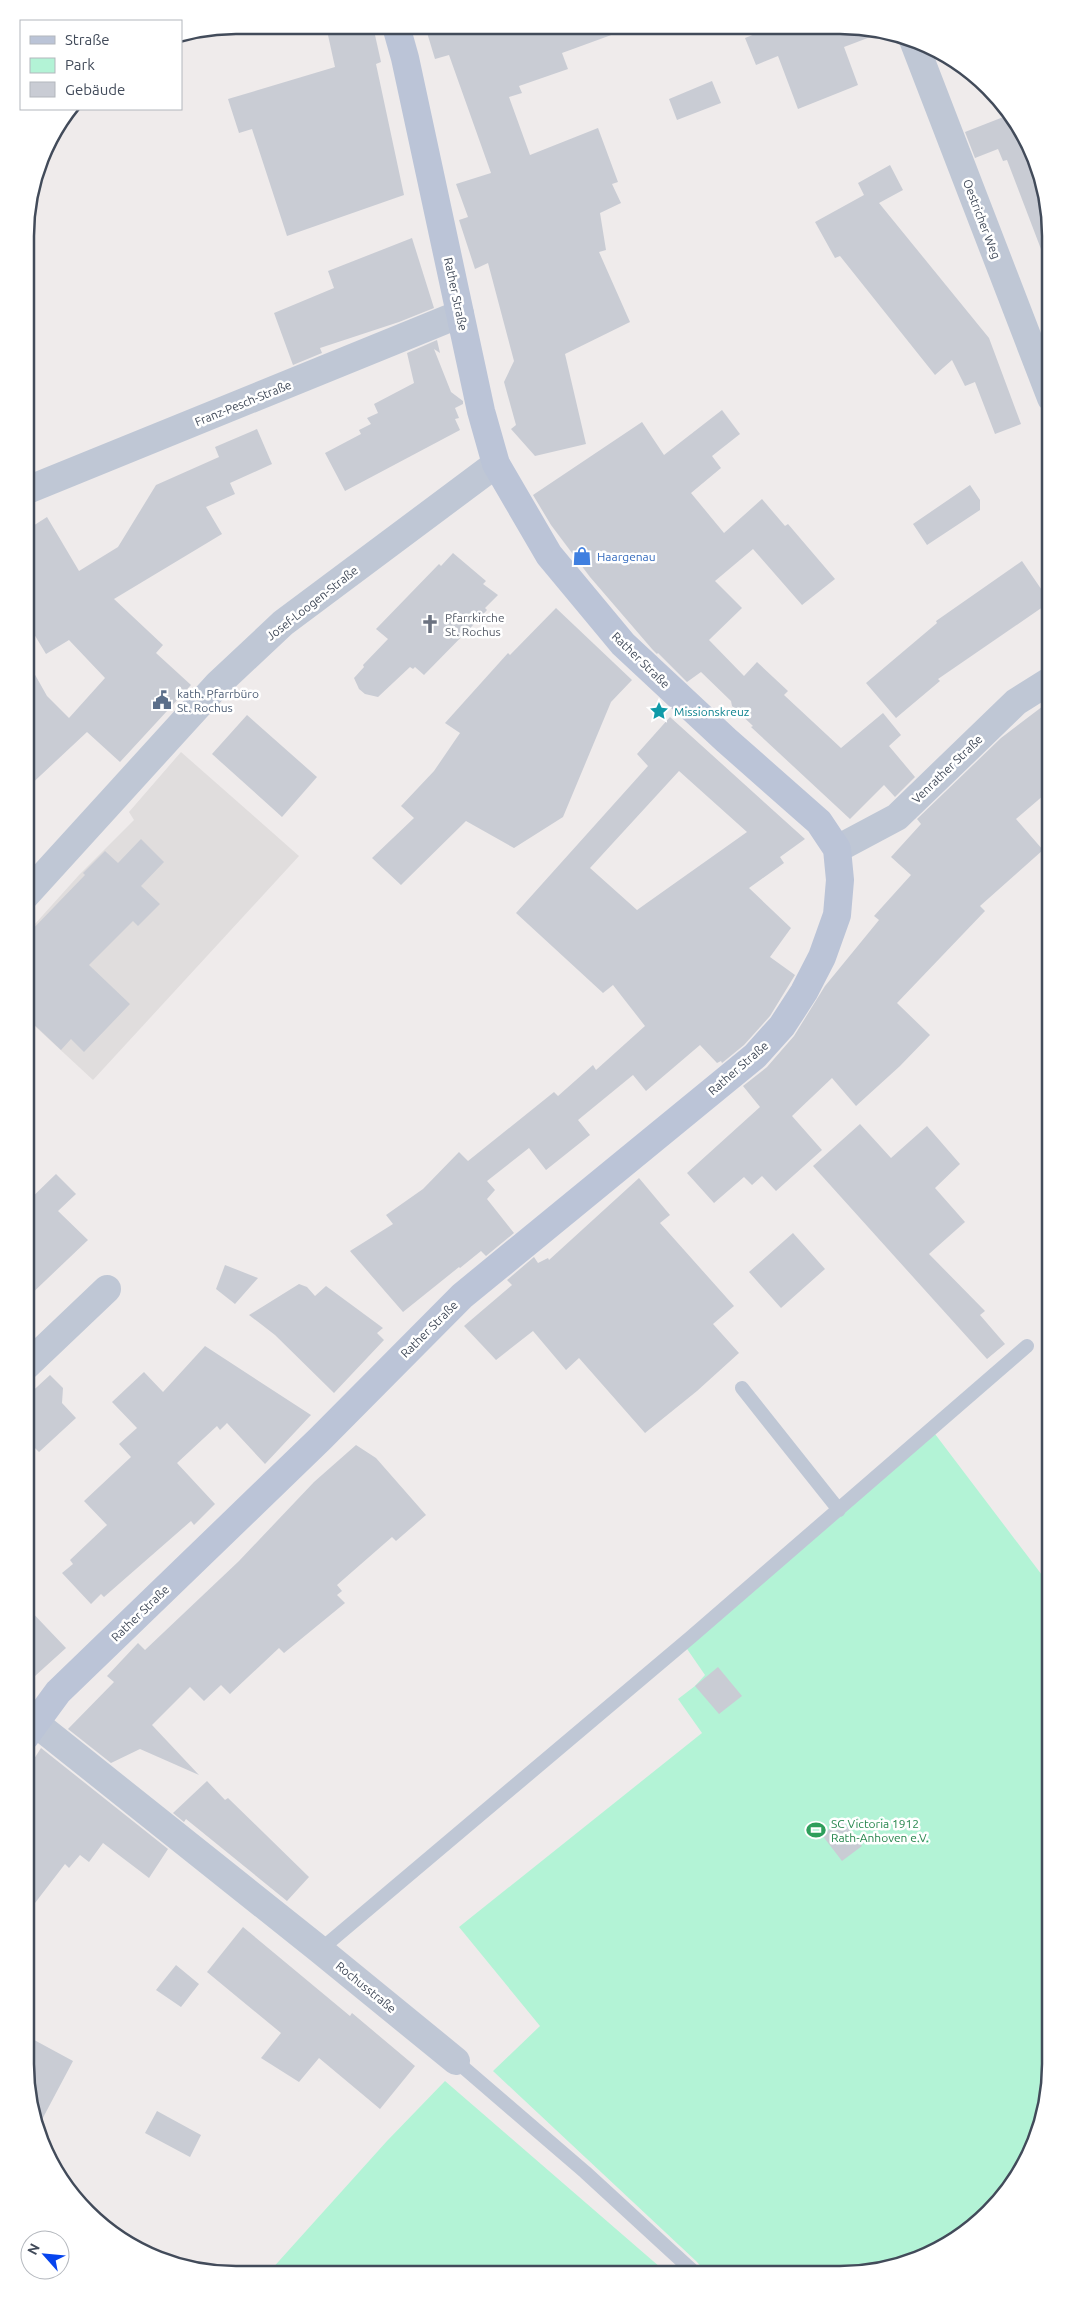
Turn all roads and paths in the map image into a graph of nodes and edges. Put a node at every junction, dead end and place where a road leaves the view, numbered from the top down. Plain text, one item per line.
1 (398, 34) edge
2 (916, 48) edge
3 (460, 314) junction
4 (1042, 375) edge
5 (496, 464) junction
6 (34, 487) edge
7 (1042, 686) edge
8 (837, 849) junction
9 (34, 886) edge
10 (108, 1289) dead end
11 (1028, 1346) dead end
12 (34, 1359) edge
13 (742, 1388) dead end
14 (839, 1510) junction
15 (34, 1718) edge
16 (34, 1729) edge
17 (320, 1950) junction
18 (456, 2061) joint
19 (687, 2266) edge

1 - 3 main road, Rather Straße
2 - 4 street, Oestricher Weg
3 - 5 main road, Rather Straße
3 - 6 street, Franz-Pesch-Straße
5 - 8 main road, Rather Straße
5 - 9 street, Josef-Loogen-Straße
7 - 8 street, Venrather Straße
8 - 15 main road, Rather Straße
10 - 12 street
11 - 14 lane
13 - 14 lane
14 - 17 lane
16 - 17 street, Rochusstraße
17 - 18 street, Rochusstraße
18 - 19 lane, Rochusstraße

